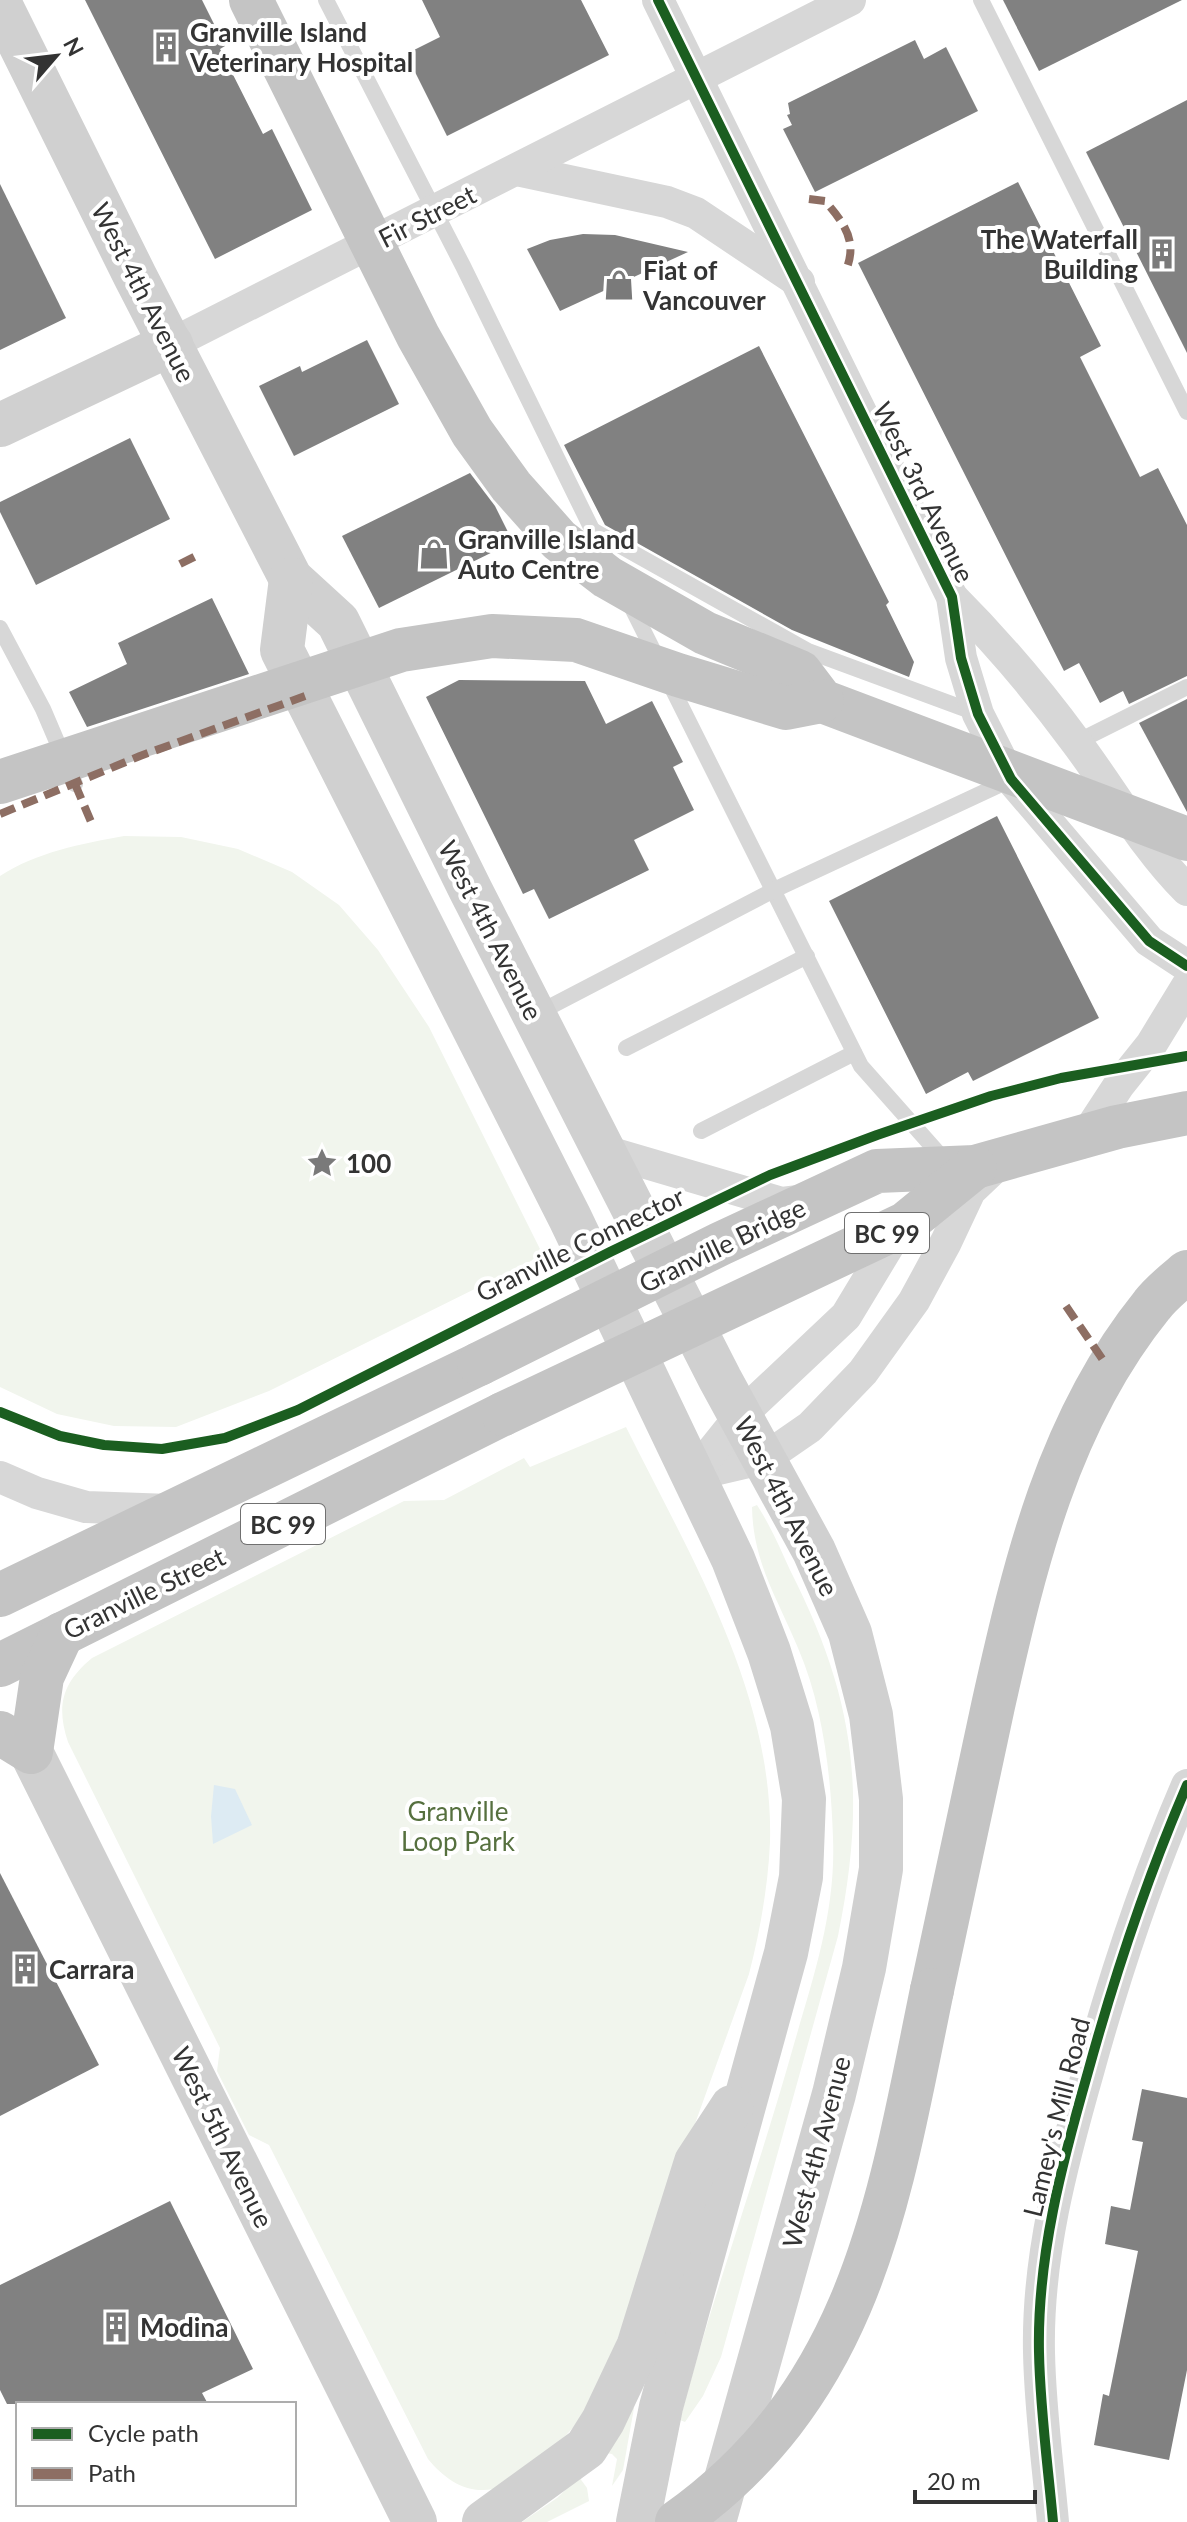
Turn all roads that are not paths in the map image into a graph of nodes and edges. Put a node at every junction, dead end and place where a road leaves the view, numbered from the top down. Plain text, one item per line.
1 (251, 0) edge
2 (326, 0) edge
3 (658, 0) edge
4 (850, 0) edge
5 (981, 0) edge
6 (0, 4) edge
7 (696, 78) junction
8 (517, 170) junction
9 (434, 212) junction
10 (799, 282) junction
11 (171, 344) junction
12 (1187, 412) edge
13 (0, 425) edge
14 (593, 531) junction
15 (291, 579) junction
16 (952, 597) junction
17 (0, 628) edge
18 (1187, 687) edge
19 (822, 701) junction
20 (978, 714) junction
21 (1077, 742) junction
22 (1011, 779) junction
23 (0, 782) edge
24 (75, 784) dead end
25 (1187, 839) edge
26 (774, 890) junction
27 (1187, 890) edge
28 (807, 956) junction
29 (1187, 966) edge
30 (1187, 986) edge
31 (534, 1015) junction
32 (626, 1048) dead end
33 (854, 1053) junction
34 (1187, 1113) edge
35 (1187, 1129) edge
36 (701, 1131) dead end
37 (1081, 1143) junction
38 (605, 1151) junction
39 (965, 1173) junction
40 (1187, 1272) edge
41 (503, 1414) joint
42 (741, 1415) junction
43 (765, 1458) junction
44 (693, 1475) junction
45 (0, 1477) edge
46 (177, 1510) junction
47 (0, 1595) edge
48 (62, 1634) junction
49 (0, 1665) edge
50 (16, 1742) edge
51 (1187, 1785) edge
52 (755, 2071) junction
53 (727, 2473) junction
54 (643, 2520) edge
55 (415, 2522) edge
56 (484, 2522) edge
57 (714, 2522) edge
58 (1053, 2522) edge

1 - 19 highway, bridge
2 - 9 lane
3 - 7 street, West 3rd Avenue
4 - 7 street, Fir Street
5 - 12 lane
6 - 11 main road, West 4th Avenue
7 - 8 street, Fir Street
7 - 10 street, West 3rd Avenue
8 - 9 street, Fir Street
8 - 10 street
9 - 11 street, Fir Street
9 - 14 lane
10 - 16 street, West 3rd Avenue
11 - 13 main road, Fir Street
11 - 15 main road, West 4th Avenue
14 - 20 lane
14 - 26 lane
15 - 31 main road, West 4th Avenue
15 - 44 main road
16 - 20 street, West 3rd Avenue
16 - 21 street, West 3rd Avenue
17 - 24 lane
18 - 21 lane
19 - 23 highway, bridge
19 - 25 highway, bridge
20 - 22 street, West 3rd Avenue
21 - 27 street, West 3rd Avenue
22 - 26 lane
22 - 29 street, West 3rd Avenue
26 - 28 lane
26 - 31 lane
28 - 32 lane
28 - 33 lane
30 - 37 street
31 - 38 main road, West 4th Avenue
33 - 36 lane
33 - 39 lane
34 - 39 highway, Granville Bridge / BC 99, bridge
35 - 37 street
37 - 39 street
38 - 39 street
38 - 42 main road, West 4th Avenue
39 - 41 highway, Granville Bridge / BC 99, bridge
39 - 42 street
39 - 43 street
39 - 46 highway, Granville Bridge / BC 99, bridge
40 - 54 highway, bridge
41 - 48 highway, Granville Street / BC 99
42 - 43 main road, West 4th Avenue
42 - 44 street
43 - 44 street
43 - 53 main road, West 4th Avenue
44 - 52 main road
45 - 46 street
46 - 47 highway, BC 99
48 - 49 highway, Granville Street / BC 99
48 - 50 highway
50 - 55 main road, West 5th Avenue
51 - 58 street, Lamey's Mill Road
52 - 54 main road
52 - 56 main road
53 - 54 main road
53 - 57 main road, West 4th Avenue

